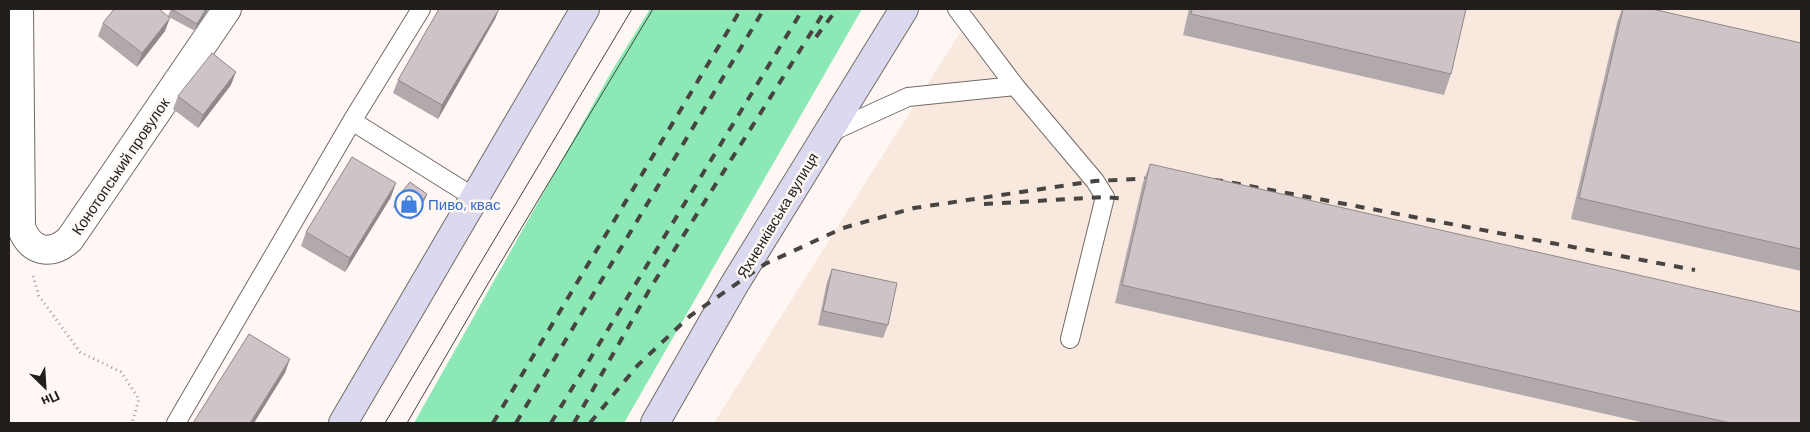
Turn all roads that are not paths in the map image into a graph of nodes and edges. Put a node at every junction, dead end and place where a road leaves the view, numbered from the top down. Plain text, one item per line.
1 (19, 9) edge
2 (227, 9) edge
3 (421, 9) edge
4 (904, 9) edge
5 (957, 9) edge
6 (576, 12) edge
7 (1014, 86) junction
8 (352, 121) junction
9 (826, 134) junction
10 (475, 198) junction
11 (1070, 339) dead end
12 (176, 423) edge
13 (343, 423) edge
14 (655, 423) edge

1 - 2 street, Конотопський провулок
3 - 8 lane
4 - 9 main road, Яхненківська вулиця
5 - 7 lane
6 - 10 main road
7 - 9 lane
7 - 11 lane
8 - 10 lane
8 - 12 lane
9 - 14 main road, Яхненківська вулиця
10 - 13 main road

